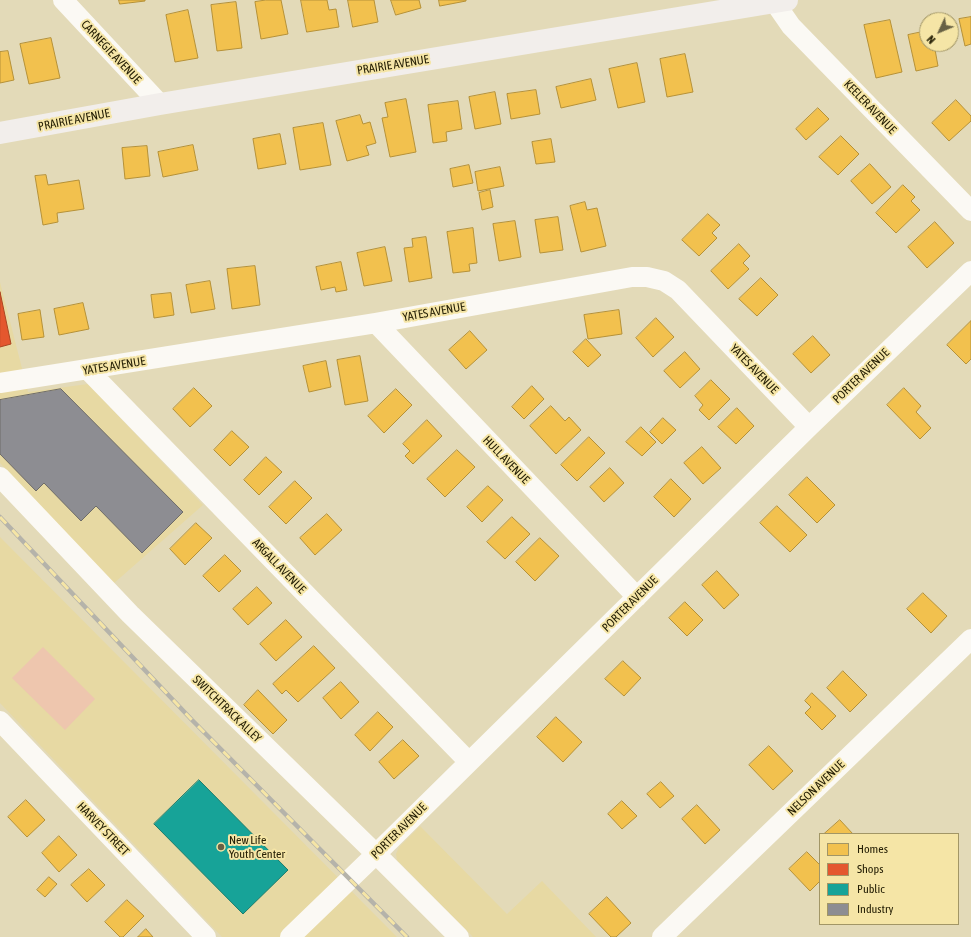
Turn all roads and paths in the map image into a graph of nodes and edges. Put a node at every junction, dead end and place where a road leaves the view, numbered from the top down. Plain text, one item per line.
1 (63, 0) edge
2 (778, 1) edge
3 (160, 104) junction
4 (0, 133) edge
5 (971, 211) edge
6 (971, 271) edge
7 (376, 323) junction
8 (88, 370) junction
9 (0, 384) edge
10 (809, 427) junction
11 (0, 477) edge
12 (637, 597) junction
13 (971, 639) edge
14 (0, 721) edge
15 (469, 762) junction
16 (376, 854) junction
17 (206, 937) edge
18 (290, 937) edge
19 (459, 937) edge
20 (662, 937) edge

1 - 3 street, CARNEGIE AVENUE
2 - 3 main road, PRAIRIE AVENUE
2 - 5 street, KEELER AVENUE
3 - 4 main road, PRAIRIE AVENUE
6 - 10 street, PORTER AVENUE
7 - 8 street, YATES AVENUE
7 - 10 street, YATES AVENUE
7 - 12 street, HULL AVENUE
8 - 9 street, YATES AVENUE
8 - 15 street, ARGALL AVENUE
10 - 12 street, PORTER AVENUE
11 - 16 street, SWITCHTRACK ALLEY
12 - 15 street, PORTER AVENUE
13 - 20 street, NELSON AVENUE
14 - 17 street, HARVEY STREET
15 - 16 street, PORTER AVENUE
16 - 18 street, PORTER AVENUE
16 - 19 street, SWITCHTRACK ALLEY

